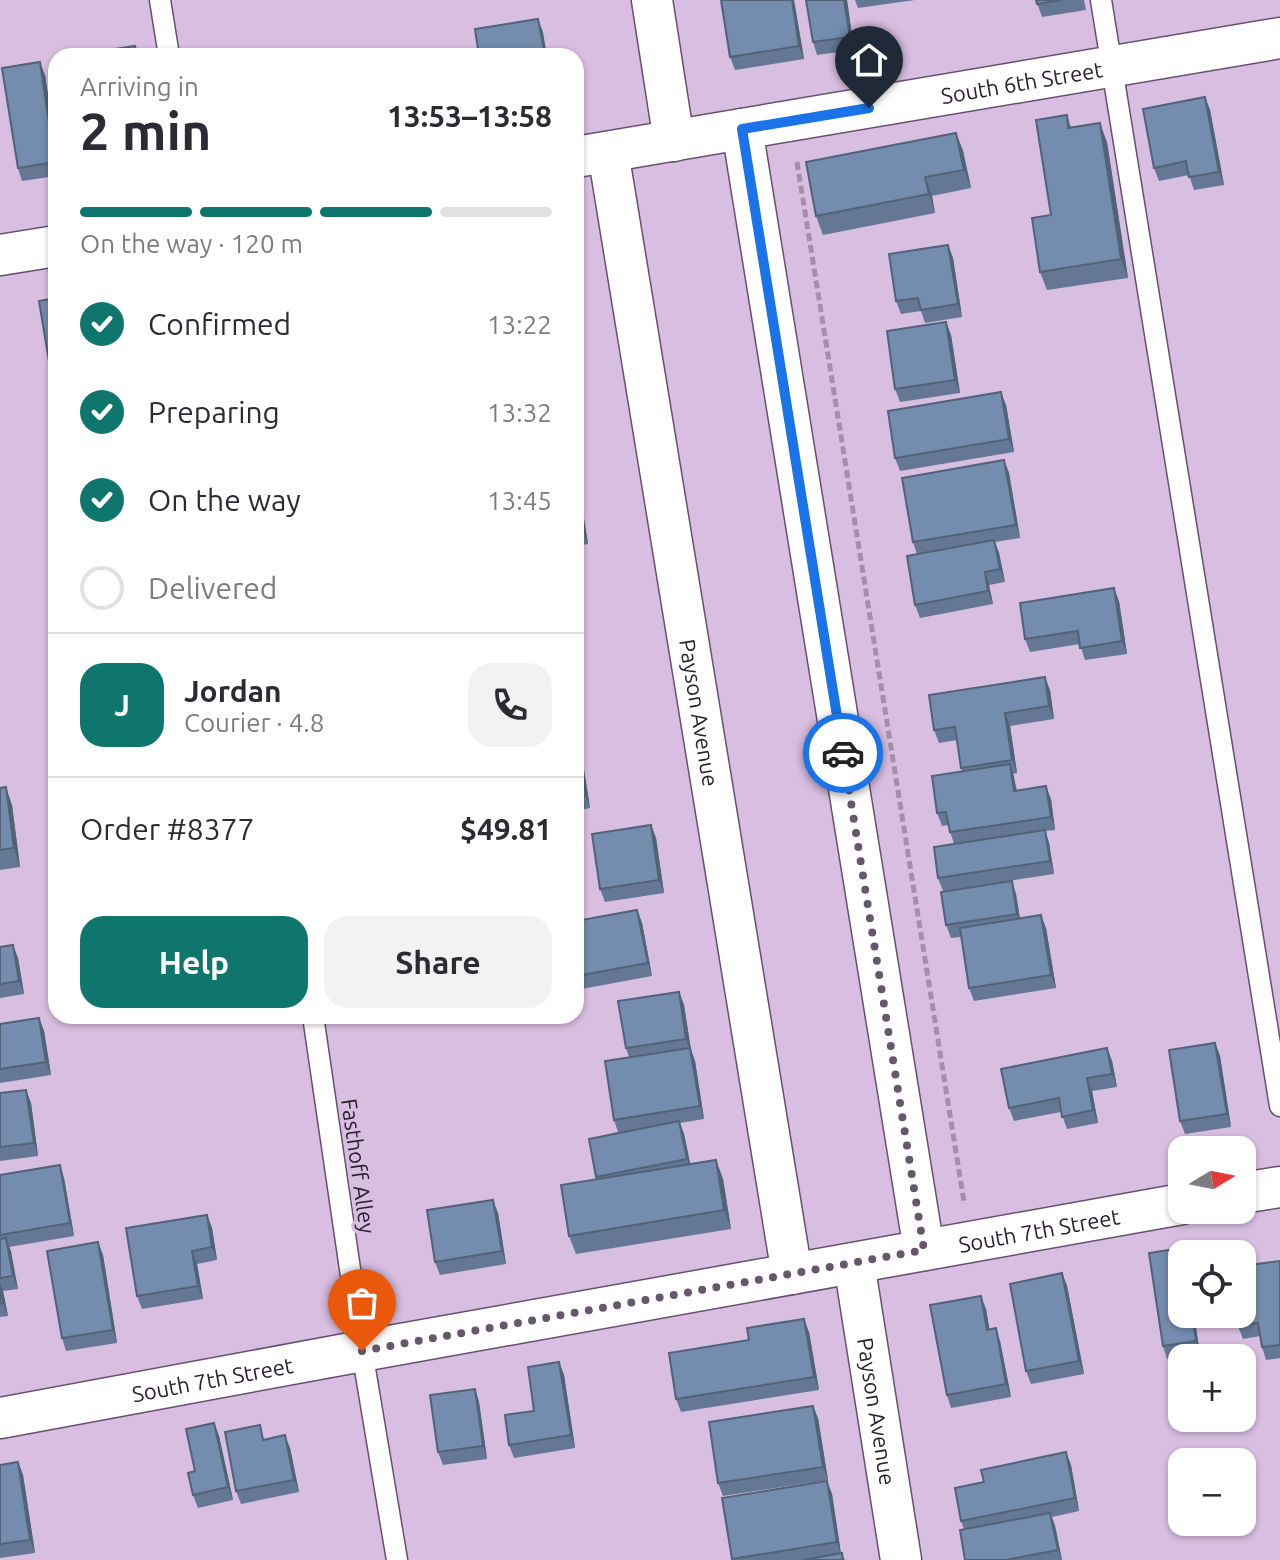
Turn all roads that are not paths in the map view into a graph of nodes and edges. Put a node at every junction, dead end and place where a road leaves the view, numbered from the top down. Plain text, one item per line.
1 (160, 0) edge
2 (652, 0) edge
3 (1101, 0) edge
4 (1280, 38) edge
5 (168, 48) edge
6 (1113, 66) junction
7 (742, 129) junction
8 (674, 141) junction
9 (592, 154) edge
10 (48, 247) edge
11 (0, 255) edge
12 (314, 1024) edge
13 (1280, 1106) edge
14 (1280, 1187) edge
15 (1256, 1191) edge
16 (1168, 1207) edge
17 (924, 1250) junction
18 (854, 1263) junction
19 (792, 1274) junction
20 (362, 1351) junction
21 (0, 1418) edge
22 (397, 1560) edge
23 (901, 1560) edge

1 - 5 lane
2 - 8 street
3 - 6 lane
4 - 6 street, South 6th Street
6 - 7 street, South 6th Street
6 - 13 lane
7 - 8 street, South 6th Street
7 - 17 street
8 - 9 street, South 6th Street
9 - 19 street, Payson Avenue
10 - 11 street
12 - 20 lane, Fasthoff Alley
14 - 15 street
16 - 17 street, South 7th Street
17 - 18 street, South 7th Street
18 - 19 street, South 7th Street
18 - 23 street, Payson Avenue
19 - 20 street, South 7th Street
20 - 21 street, South 7th Street
20 - 22 lane, Fasthoff Alley

